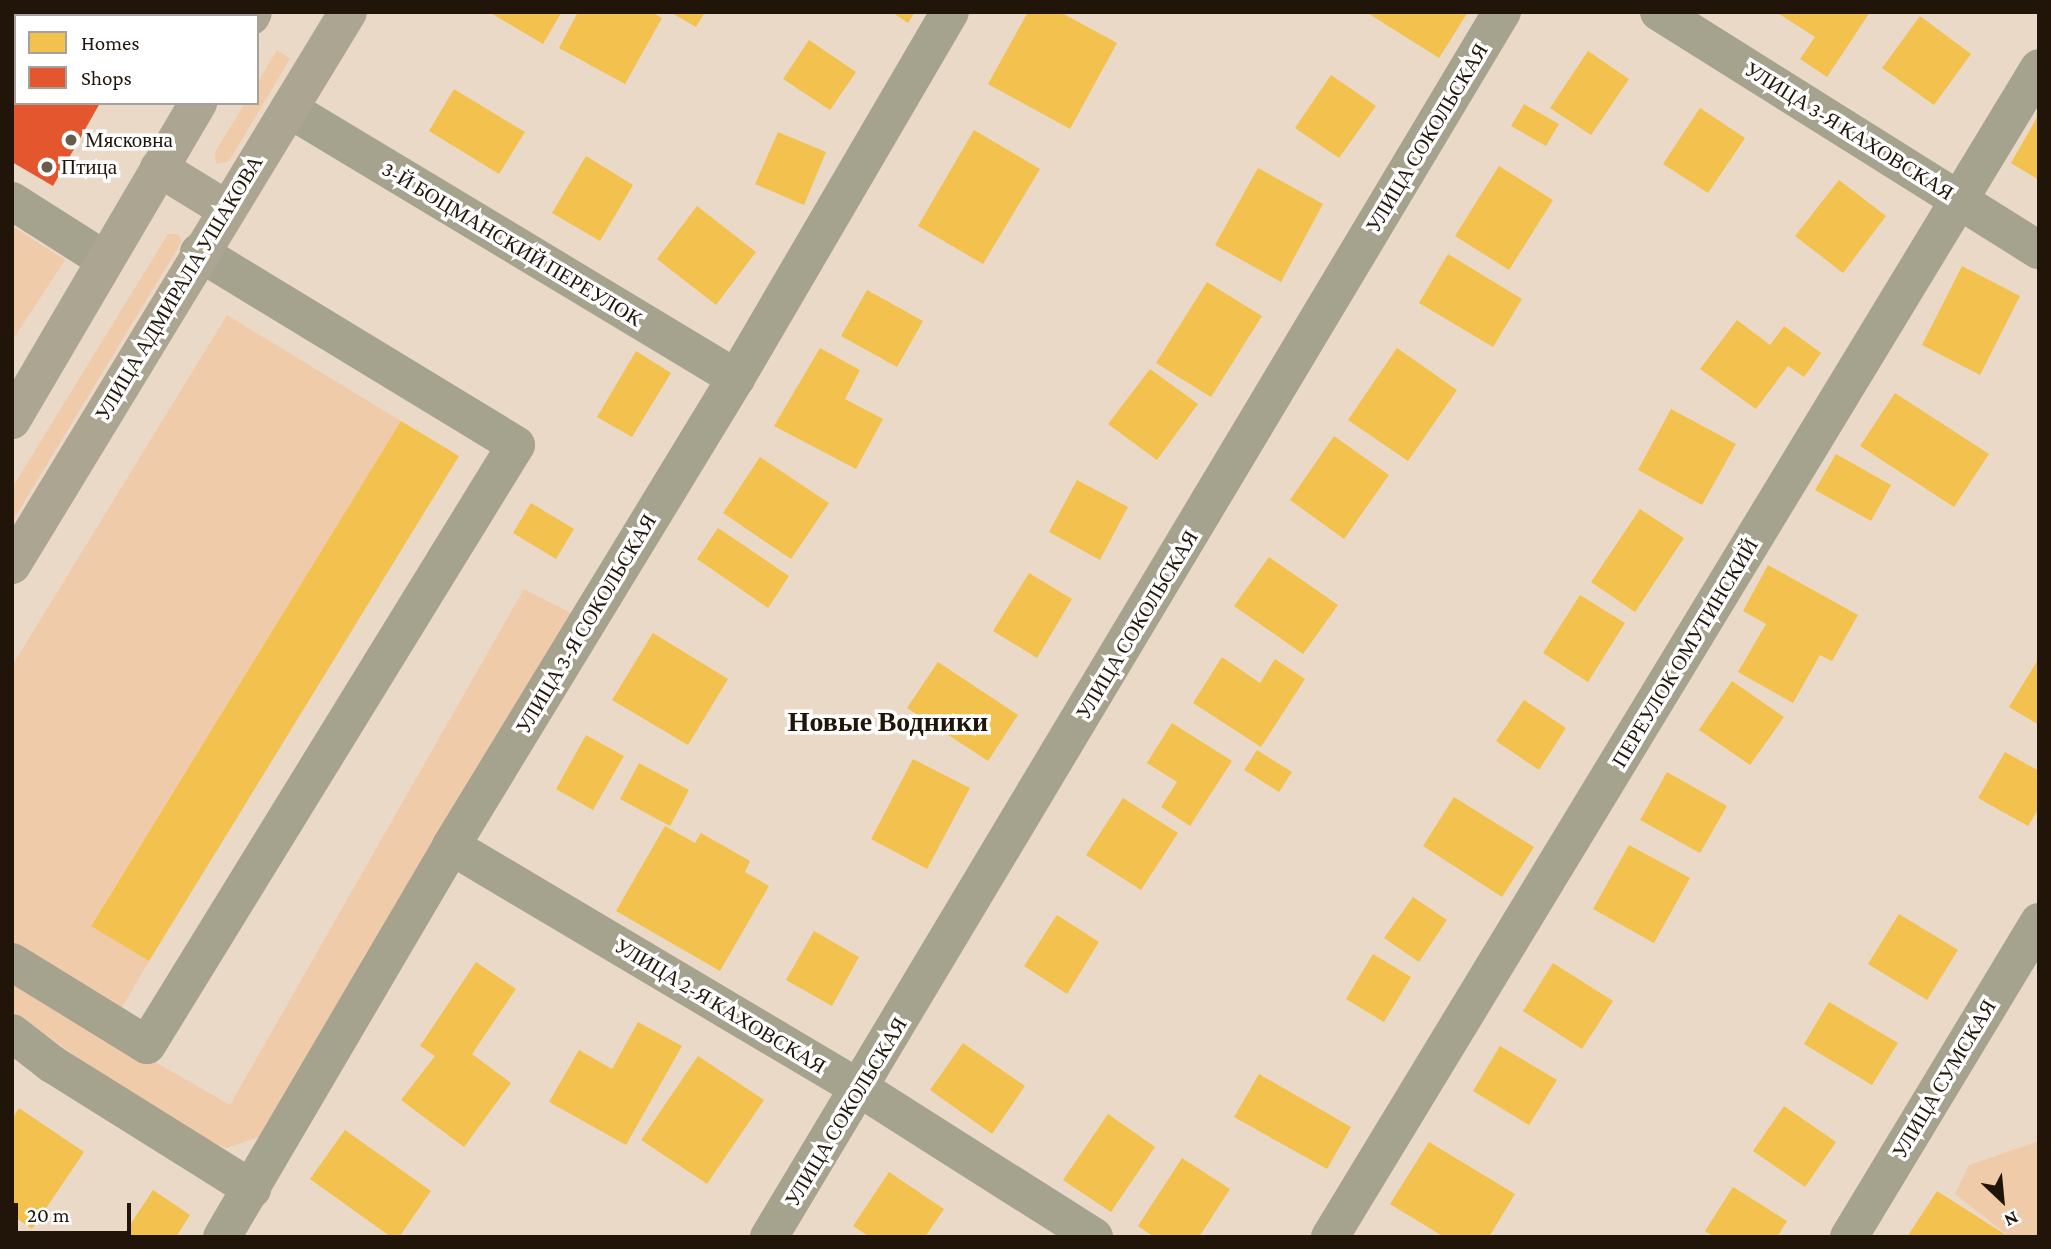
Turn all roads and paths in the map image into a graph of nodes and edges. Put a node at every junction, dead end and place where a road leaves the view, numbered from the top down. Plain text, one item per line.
1 (348, 12) edge
2 (950, 12) edge
3 (1502, 12) edge
4 (1659, 12) edge
5 (2039, 68) edge
6 (197, 105) edge
7 (289, 109) junction
8 (159, 168) junction
9 (12, 201) edge
10 (1959, 201) junction
11 (226, 209) junction
12 (2039, 250) edge
13 (199, 252) junction
14 (105, 260) junction
15 (736, 378) junction
16 (12, 420) edge
17 (12, 565) edge
18 (450, 846) junction
19 (2039, 922) edge
20 (12, 962) edge
21 (12, 1033) edge
22 (861, 1089) junction
23 (252, 1189) junction
24 (222, 1237) edge
25 (769, 1237) edge
26 (1094, 1237) edge
27 (1330, 1237) edge
28 (1849, 1237) edge

1 - 7 main road, УЛИЦА АДМИРАЛА УШАКОВА
2 - 15 street, УЛИЦА 3-Я СОКОЛЬСКАЯ
3 - 22 street, УЛИЦА СОКОЛЬСКАЯ
4 - 10 street, УЛИЦА 3-Я КАХОВСКАЯ
5 - 10 street, ПЕРЕУЛОК ОМУТИНСКИЙ
6 - 8 main road
7 - 11 main road, УЛИЦА АДМИРАЛА УШАКОВА
7 - 15 street, 3-Й БОЦМАНСКИЙ ПЕРЕУЛОК
8 - 11 main road
8 - 14 main road
9 - 14 street
10 - 12 street, УЛИЦА 3-Я КАХОВСКАЯ
10 - 27 street, ПЕРЕУЛОК ОМУТИНСКИЙ
11 - 13 main road, УЛИЦА АДМИРАЛА УШАКОВА
13 - 17 main road, УЛИЦА АДМИРАЛА УШАКОВА
13 - 20 street
14 - 16 main road
15 - 18 street, УЛИЦА 3-Я СОКОЛЬСКАЯ
18 - 22 street, УЛИЦА 2-Я КАХОВСКАЯ
18 - 23 street, УЛИЦА 3-Я СОКОЛЬСКАЯ
19 - 28 street, УЛИЦА СУМСКАЯ
21 - 23 street
22 - 25 street, УЛИЦА СОКОЛЬСКАЯ
22 - 26 street, УЛИЦА 2-Я КАХОВСКАЯ
23 - 24 street, УЛИЦА 3-Я СОКОЛЬСКАЯ

